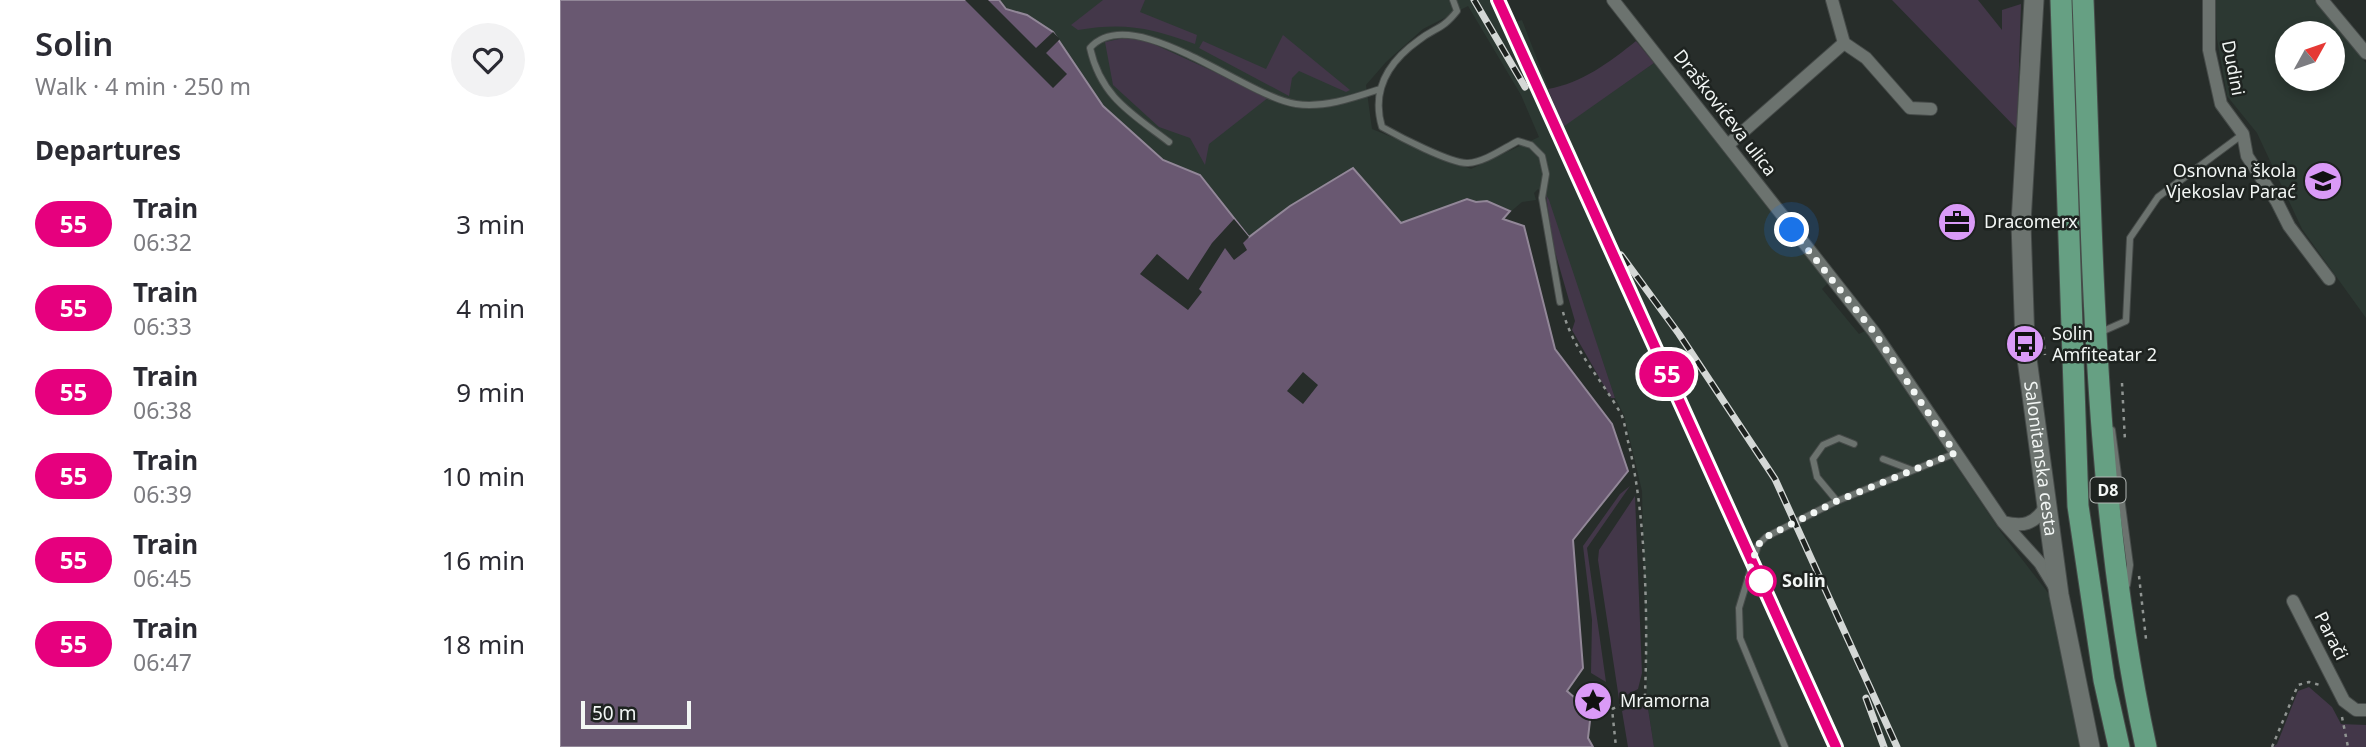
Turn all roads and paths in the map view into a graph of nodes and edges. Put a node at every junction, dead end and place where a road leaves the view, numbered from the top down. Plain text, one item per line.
1 (1454, 0) edge
2 (1613, 0) edge
3 (1832, 0) edge
4 (2034, 0) edge
5 (2061, 0) edge
6 (2083, 0) edge
7 (2209, 0) edge
8 (2322, 0) edge
9 (1844, 43) junction
10 (2366, 54) edge
11 (1380, 89) junction
12 (1931, 109) dead end
13 (2243, 134) junction
14 (1169, 142) dead end
15 (1729, 144) junction
16 (2329, 279) dead end
17 (1560, 302) joint
18 (2096, 334) junction
19 (1854, 444) dead end
20 (1955, 453) junction
21 (1883, 458) dead end
22 (1912, 470) junction
23 (1837, 501) junction
24 (2046, 506) junction
25 (2003, 522) junction
26 (2059, 595) junction
27 (2293, 601) dead end
28 (2344, 701) junction
29 (2366, 710) edge
30 (1616, 747) edge
31 (1785, 747) edge
32 (2090, 747) edge
33 (2119, 747) edge
34 (2146, 747) edge
35 (2272, 747) edge
36 (2348, 747) edge

1 - 11 lane
2 - 15 street, Draškovićeva ulica
3 - 9 street
4 - 24 main road, Salonitanska cesta
5 - 33 highway, D8
6 - 18 highway, D8
7 - 13 street, Dudini
8 - 10 street
9 - 12 street
9 - 15 street
11 - 14 lane
11 - 17 lane
13 - 16 street, Dudini
13 - 18 lane
15 - 20 street, Draškovićeva ulica
17 - 30 path
18 - 34 highway, D8
19 - 23 lane
20 - 22 lane
20 - 25 street, Draškovićeva ulica
21 - 22 lane
22 - 23 lane
23 - 31 lane
24 - 25 street
24 - 26 main road, Salonitanska cesta
25 - 26 street, Draškovićeva ulica
26 - 32 main road, Salonitanska cesta
27 - 28 street, Parači
28 - 29 street
28 - 35 path
28 - 36 path

